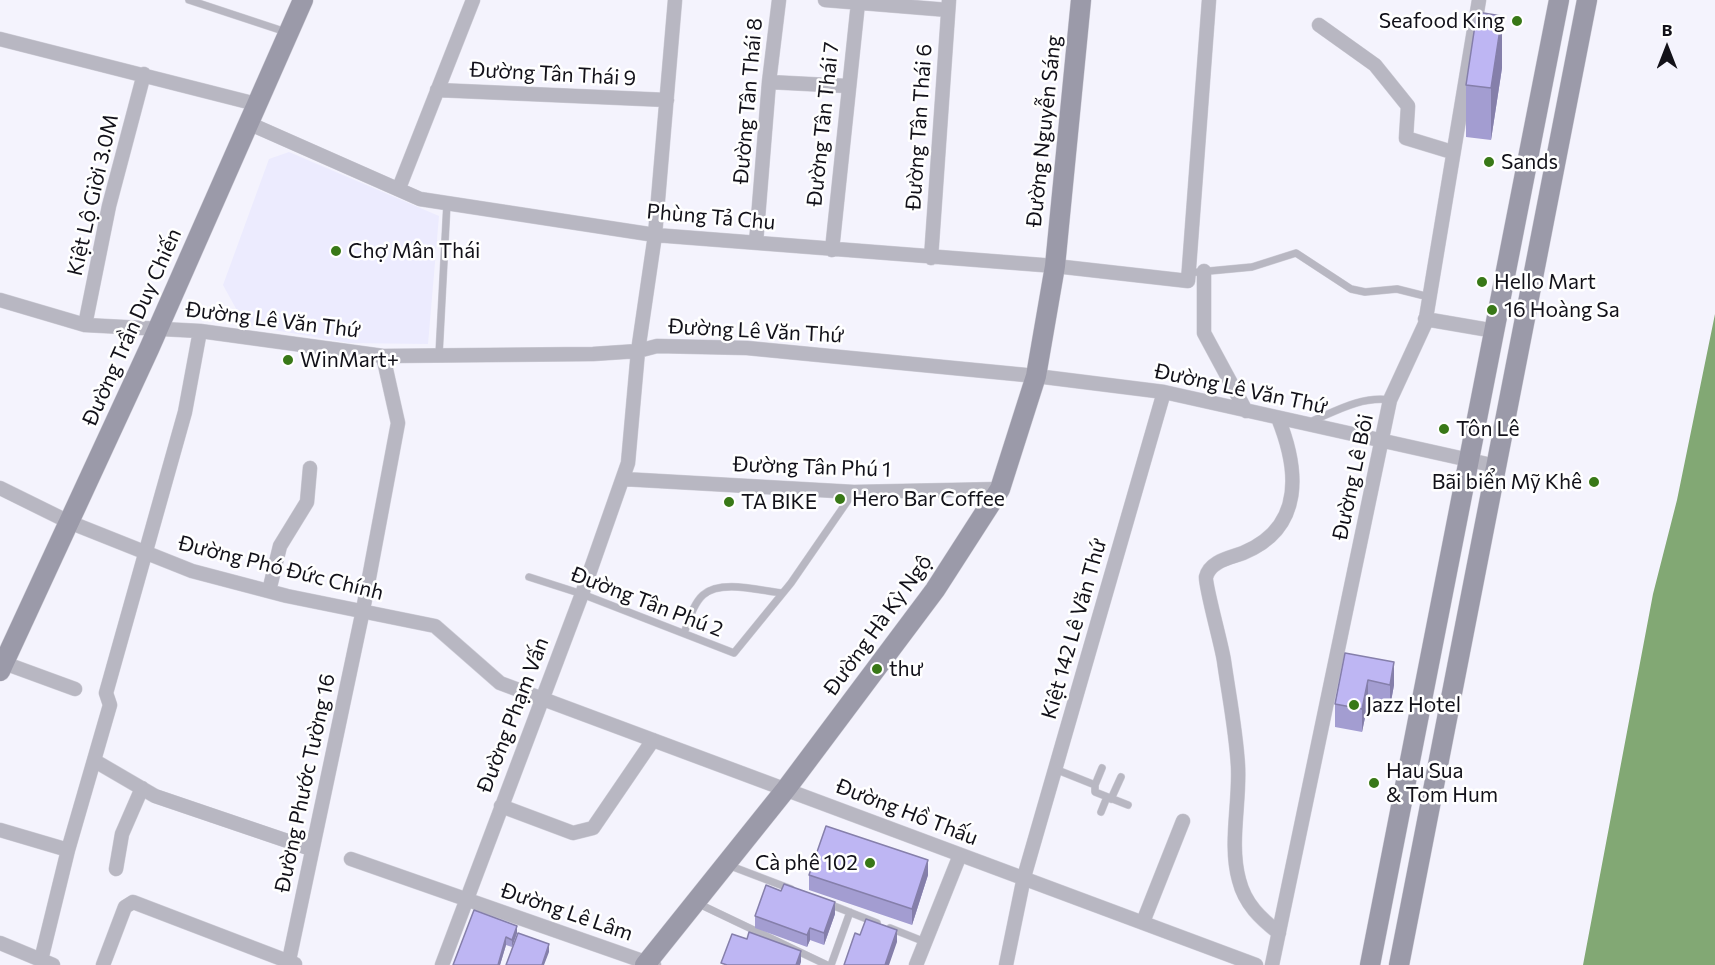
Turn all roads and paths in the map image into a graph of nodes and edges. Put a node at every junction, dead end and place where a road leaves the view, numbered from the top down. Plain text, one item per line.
1 (189, 0) edge
2 (303, 0) edge
3 (473, 0) edge
4 (675, 0) edge
5 (779, 0) edge
6 (825, 0) edge
7 (1081, 0) edge
8 (1209, 0) edge
9 (1479, 0) edge
10 (1559, 0) edge
11 (1587, 0) edge
12 (858, 3) junction
13 (949, 5) edge
14 (1320, 25) dead end
15 (289, 33) junction
16 (0, 39) edge
17 (144, 75) junction
18 (769, 82) junction
19 (847, 86) junction
20 (437, 90) junction
21 (667, 100) junction
22 (256, 104) junction
23 (248, 123) junction
24 (1452, 152) junction
25 (399, 188) junction
26 (447, 203) junction
27 (655, 235) junction
28 (756, 243) junction
29 (832, 250) junction
30 (931, 258) junction
31 (1055, 266) junction
32 (1204, 271) junction
33 (1188, 277) junction
34 (1429, 297) junction
35 (0, 300) edge
36 (1425, 319) junction
37 (85, 325) junction
38 (159, 327) junction
39 (200, 331) junction
40 (1495, 331) junction
41 (638, 351) junction
42 (439, 355) junction
43 (383, 356) junction
44 (1036, 376) junction
45 (1164, 392) junction
46 (1390, 400) junction
47 (1246, 411) junction
48 (1278, 418) junction
49 (1305, 424) junction
50 (1382, 440) junction
51 (1470, 461) junction
52 (1496, 466) junction
53 (310, 468) dead end
54 (623, 480) junction
55 (0, 488) edge
56 (1000, 489) junction
57 (854, 492) junction
58 (69, 522) junction
59 (146, 553) junction
60 (529, 577) dead end
61 (268, 591) junction
62 (782, 593) junction
63 (582, 594) junction
64 (363, 610) junction
65 (684, 633) junction
66 (2, 667) edge
67 (75, 689) dead end
68 (542, 698) junction
69 (653, 740) junction
70 (95, 760) junction
71 (1102, 768) dead end
72 (1055, 769) junction
73 (1121, 777) dead end
74 (1095, 785) junction
75 (142, 788) junction
76 (786, 789) junction
77 (1109, 798) junction
78 (1128, 805) dead end
79 (501, 806) junction
80 (1101, 812) dead end
81 (1183, 821) dead end
82 (0, 830) edge
83 (311, 849) junction
84 (68, 850) junction
85 (960, 855) junction
86 (351, 859) dead end
87 (726, 864) junction
88 (116, 869) dead end
89 (1024, 877) junction
90 (798, 892) edge
91 (466, 899) junction
92 (819, 900) edge
93 (695, 902) junction
94 (850, 912) junction
95 (1143, 922) junction
96 (1279, 933) junction
97 (925, 942) junction
98 (0, 943) edge
99 (47, 963) edge
100 (292, 964) edge
101 (649, 964) edge
102 (103, 965) edge
103 (442, 965) edge
104 (829, 965) edge
105 (916, 965) edge
106 (1005, 965) edge
107 (1256, 965) edge
108 (1272, 965) edge
109 (1370, 965) edge
110 (1400, 965) edge

1 - 15 lane
2 - 15 main road, Đường Trần Duy Chiến
3 - 20 street
4 - 21 street
5 - 18 street, Đường Tân Thái 8
6 - 12 street
7 - 31 main road, Đường Nguyễn Sáng
8 - 33 street
9 - 24 street, Đường Lê Bôi
10 - 40 main road
11 - 52 main road
12 - 13 street
12 - 19 street, Đường Tân Thái 7
13 - 30 street, Đường Tân Thái 6
14 - 24 street
15 - 22 main road, Đường Trần Duy Chiến
16 - 17 street
17 - 22 street
17 - 37 street, Kiệt Lộ Giời 3.0M
18 - 19 street
18 - 28 street, Đường Tân Thái 8
19 - 29 street, Đường Tân Thái 7
20 - 21 street, Đường Tân Thái 9
20 - 25 street
21 - 27 street
22 - 23 main road, Đường Trần Duy Chiến
23 - 25 street, Phùng Tả Chu
23 - 38 main road, Đường Trần Duy Chiến
24 - 34 street, Đường Lê Bôi
25 - 26 street, Phùng Tả Chu
26 - 27 street, Phùng Tả Chu
26 - 42 lane
27 - 28 street, Phùng Tả Chu
27 - 41 street, Đường Phạm Vấn
28 - 29 street, Phùng Tả Chu
29 - 30 street, Phùng Tả Chu
30 - 31 street, Phùng Tả Chu
31 - 33 street, Phùng Tả Chu
31 - 44 main road, Đường Hà Kỳ Ngộ
32 - 33 lane
32 - 34 lane
32 - 47 street
34 - 36 street, Đường Lê Bôi
35 - 37 street, Đường Lê Văn Thứ
36 - 40 street
36 - 46 street, Đường Lê Bôi
37 - 38 street, Đường Lê Văn Thứ
38 - 39 street, Đường Lê Văn Thứ
38 - 58 main road, Đường Trần Duy Chiến
39 - 43 street, Đường Lê Văn Thứ
39 - 59 street
40 - 51 main road
41 - 42 street, Đường Lê Văn Thứ
41 - 44 street, Đường Lê Văn Thứ
41 - 54 street, Đường Phạm Vấn
42 - 43 street, Đường Lê Văn Thứ
43 - 64 street, Đường Phước Tường 16
44 - 45 street, Đường Lê Văn Thứ
44 - 56 main road, Đường Hà Kỳ Ngộ
45 - 47 street, Đường Lê Văn Thứ
45 - 72 street, Kiệt 142 Lê Văn Thứ
46 - 49 lane
46 - 50 street, Đường Lê Bôi
47 - 48 street, Đường Lê Văn Thứ
48 - 49 street, Đường Lê Văn Thứ
48 - 96 street
49 - 50 street, Đường Lê Văn Thứ
50 - 51 street, Đường Lê Văn Thứ
50 - 96 street, Đường Lê Bôi
51 - 52 street, Đường Lê Văn Thứ
51 - 109 main road
52 - 110 main road
53 - 61 street
54 - 57 street, Đường Tân Phú 1
54 - 63 street, Đường Phạm Vấn
55 - 58 street, Đường Phó Đức Chính
56 - 57 street, Đường Tân Phú 1
56 - 76 main road, Đường Hà Kỳ Ngộ
57 - 62 lane, Đường Tân Phú 2
58 - 59 street, Đường Phó Đức Chính
58 - 66 main road, Đường Trần Duy Chiến
59 - 61 street, Đường Phó Đức Chính
59 - 70 street
60 - 63 lane, Đường Tân Phú 2
61 - 64 street, Đường Phó Đức Chính
62 - 65 lane
62 - 65 lane, Đường Tân Phú 2
63 - 65 lane, Đường Tân Phú 2
63 - 68 street, Đường Phạm Vấn
64 - 68 street, Đường Phó Đức Chính
64 - 83 street, Đường Phước Tường 16
66 - 67 street
68 - 69 street, Đường Hồ Thấu
68 - 79 street, Đường Phạm Vấn
69 - 76 street, Đường Hồ Thấu
69 - 79 street
70 - 75 street
70 - 84 street
71 - 74 lane
72 - 74 lane
72 - 89 street, Kiệt 142 Lê Văn Thứ
73 - 77 lane
74 - 77 lane
75 - 83 street
75 - 88 street
76 - 85 street, Đường Hồ Thấu
76 - 87 main road, Đường Hà Kỳ Ngộ
77 - 78 lane
77 - 80 lane
79 - 91 street, Đường Phạm Vấn
81 - 95 street
82 - 84 street
83 - 100 street, Đường Phước Tường 16
84 - 99 street
85 - 89 street, Đường Hồ Thấu
85 - 97 street
86 - 91 street, Đường Lê Lâm
87 - 90 lane
87 - 93 main road, Đường Hà Kỳ Ngộ
89 - 95 street, Đường Hồ Thấu
89 - 106 street, Kiệt 142 Lê Văn Thứ
91 - 101 street, Đường Lê Lâm
91 - 103 street, Đường Phạm Vấn
92 - 94 lane
93 - 101 main road, Đường Hà Kỳ Ngộ
93 - 104 lane
94 - 97 lane
94 - 104 lane
95 - 107 street, Đường Hồ Thấu
96 - 108 street, Đường Lê Bôi
97 - 105 street
98 - 99 street
100 - 102 street

